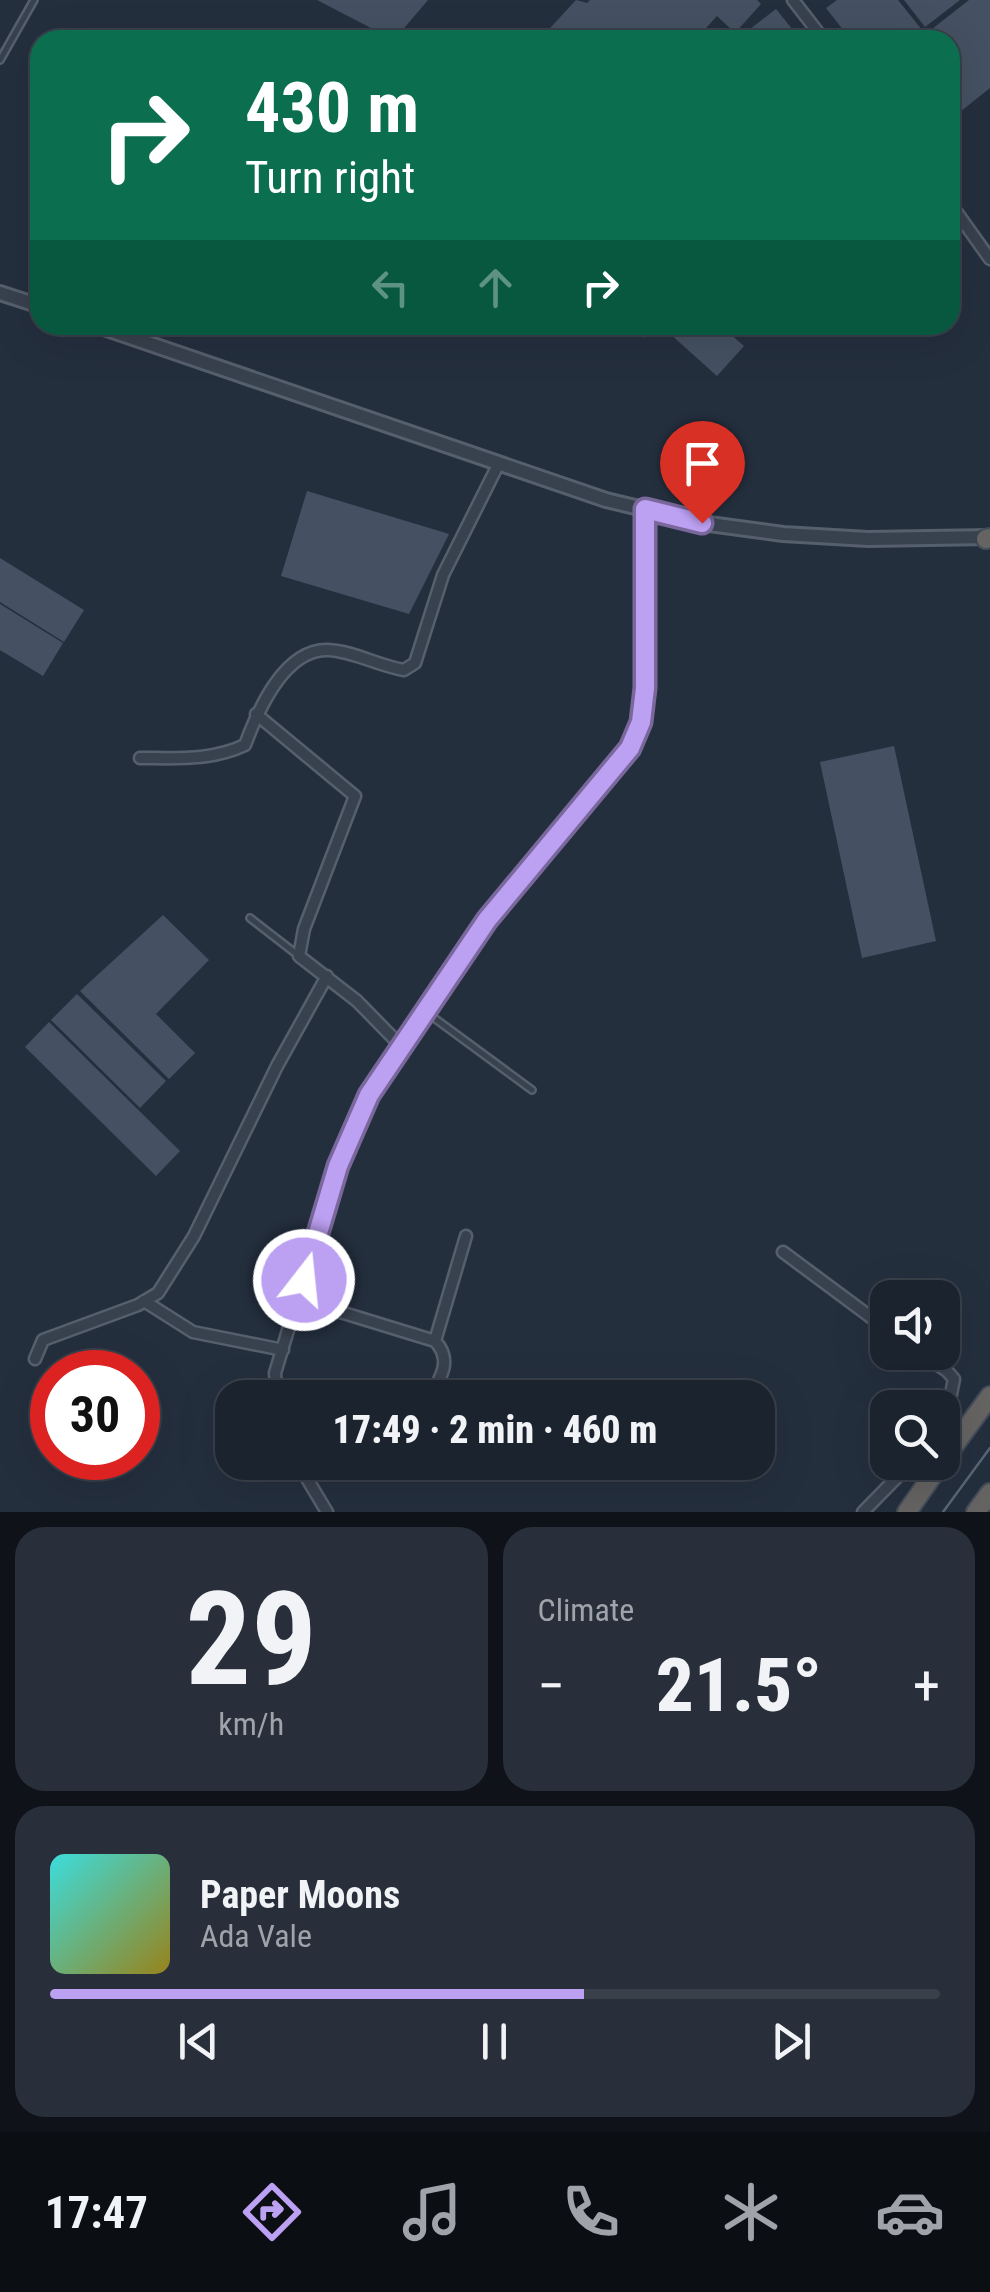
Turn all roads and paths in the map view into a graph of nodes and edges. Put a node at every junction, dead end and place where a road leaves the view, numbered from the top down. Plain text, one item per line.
1 (34, 0) edge
2 (793, 0) edge
3 (816, 30) edge
4 (0, 60) edge
5 (960, 217) edge
6 (990, 259) edge
7 (0, 293) edge
8 (30, 303) edge
9 (123, 335) edge
10 (499, 463) junction
11 (645, 509) junction
12 (989, 538) edge
13 (256, 714) junction
14 (140, 758) dead end
15 (250, 918) dead end
16 (299, 956) junction
17 (328, 976) junction
18 (426, 1012) junction
19 (401, 1046) junction
20 (532, 1090) dead end
21 (466, 1236) dead end
22 (783, 1252) dead end
23 (298, 1299) junction
24 (144, 1301) junction
25 (870, 1317) edge
26 (435, 1340) junction
27 (39, 1350) edge
28 (283, 1350) junction
29 (276, 1380) edge
30 (438, 1380) edge
31 (990, 1396) edge
32 (960, 1437) edge
33 (308, 1480) edge
34 (894, 1480) edge
35 (929, 1480) edge
36 (990, 1494) edge
37 (327, 1512) edge
38 (863, 1512) edge
39 (906, 1512) edge
40 (976, 1512) edge

1 - 4 lane
2 - 3 street
5 - 6 street
7 - 8 street
9 - 10 street
10 - 11 street
10 - 13 street
11 - 12 street
11 - 18 street
13 - 14 street
13 - 16 street
15 - 16 lane
16 - 17 street
17 - 19 street
17 - 24 street
18 - 19 street
18 - 20 lane
19 - 23 street
21 - 26 street
22 - 25 street
23 - 26 street
23 - 28 street
24 - 27 street
24 - 28 street
26 - 30 street
28 - 29 street
31 - 32 highway
33 - 37 street
34 - 38 street
35 - 39 highway
36 - 40 highway

